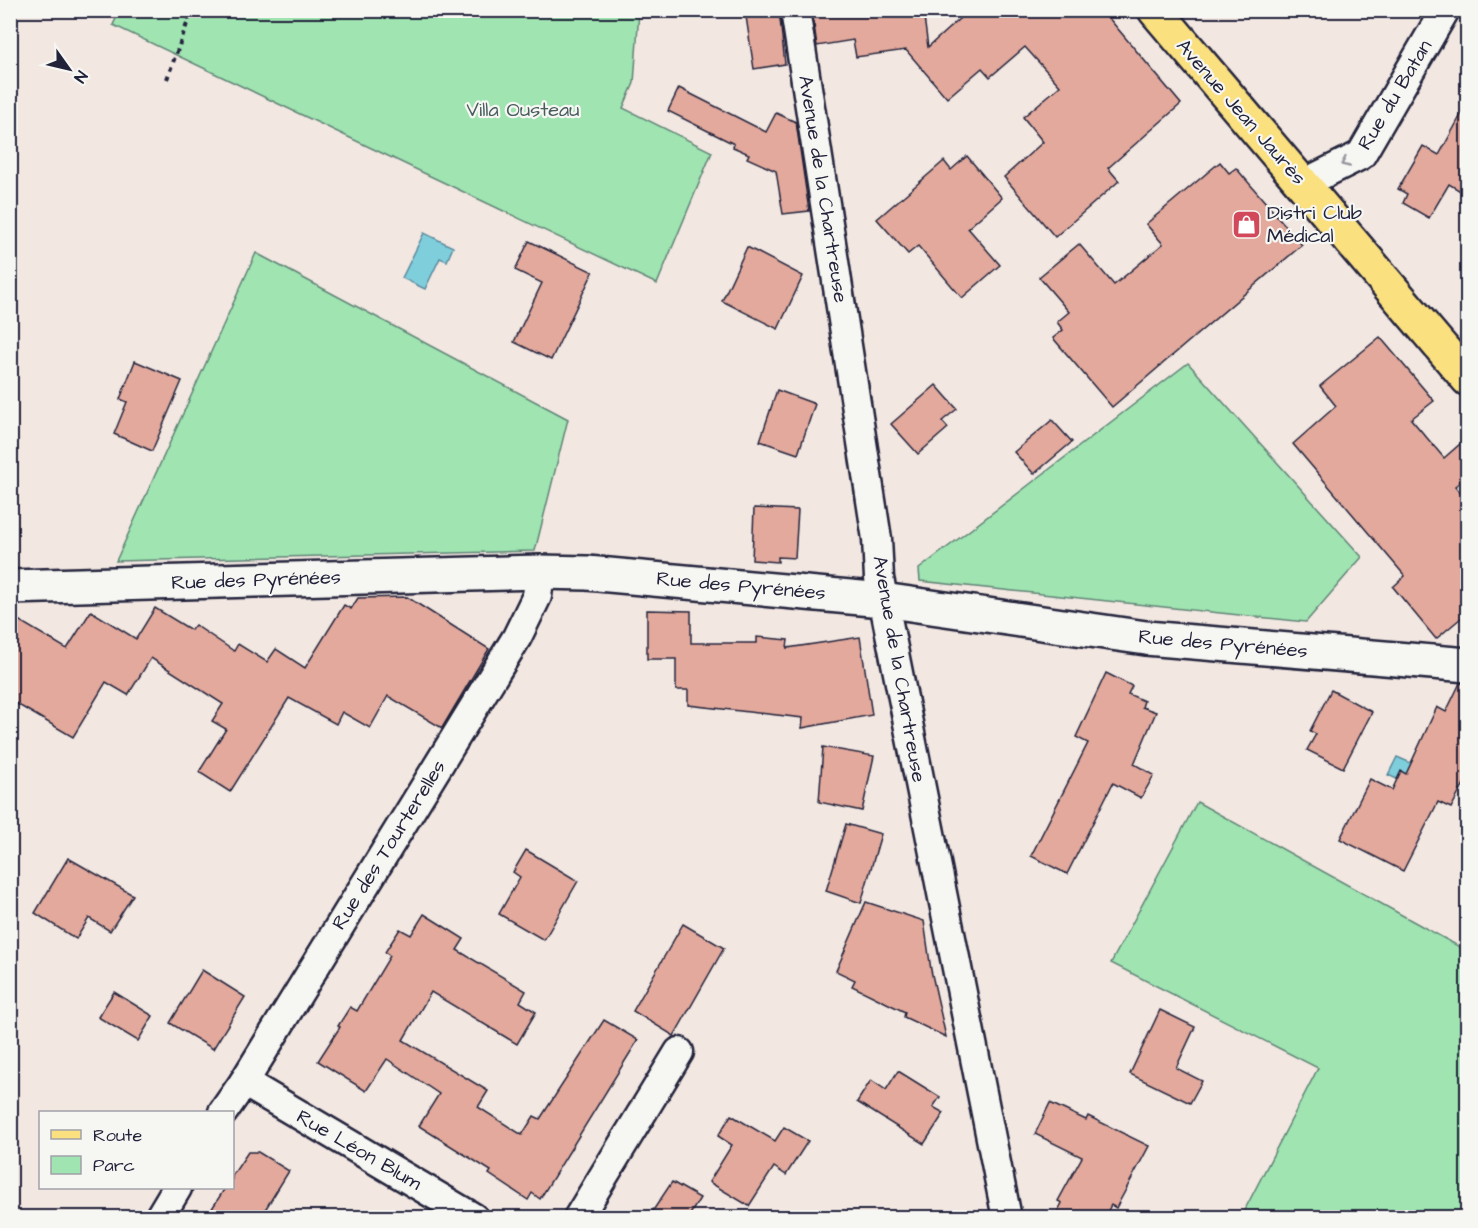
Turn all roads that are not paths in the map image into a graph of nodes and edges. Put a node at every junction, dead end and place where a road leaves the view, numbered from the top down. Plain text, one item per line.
1 (795, 10) edge
2 (1155, 10) edge
3 (1445, 10) edge
4 (1303, 183) junction
5 (1467, 379) edge
6 (540, 572) junction
7 (10, 587) edge
8 (883, 600) junction
9 (1467, 665) edge
10 (679, 1052) dead end
11 (244, 1082) junction
12 (224, 1111) edge
13 (176, 1189) edge
14 (159, 1218) edge
15 (474, 1218) edge
16 (578, 1218) edge
17 (1007, 1218) edge

1 - 8 street, Avenue de la Chartreuse
2 - 4 main road, Avenue Jean Jaurès
3 -> 4 street, Rue du Batan
4 - 5 main road, Avenue Jean Jaurès
6 - 7 street, Rue des Pyrénées
6 - 8 street, Rue des Pyrénées
6 - 11 street, Rue des Tourterelles
8 - 9 street, Rue des Pyrénées
8 - 17 street, Avenue de la Chartreuse
10 - 16 street
11 - 12 street, Rue des Tourterelles
11 - 15 street, Rue Léon Blum
13 - 14 street

